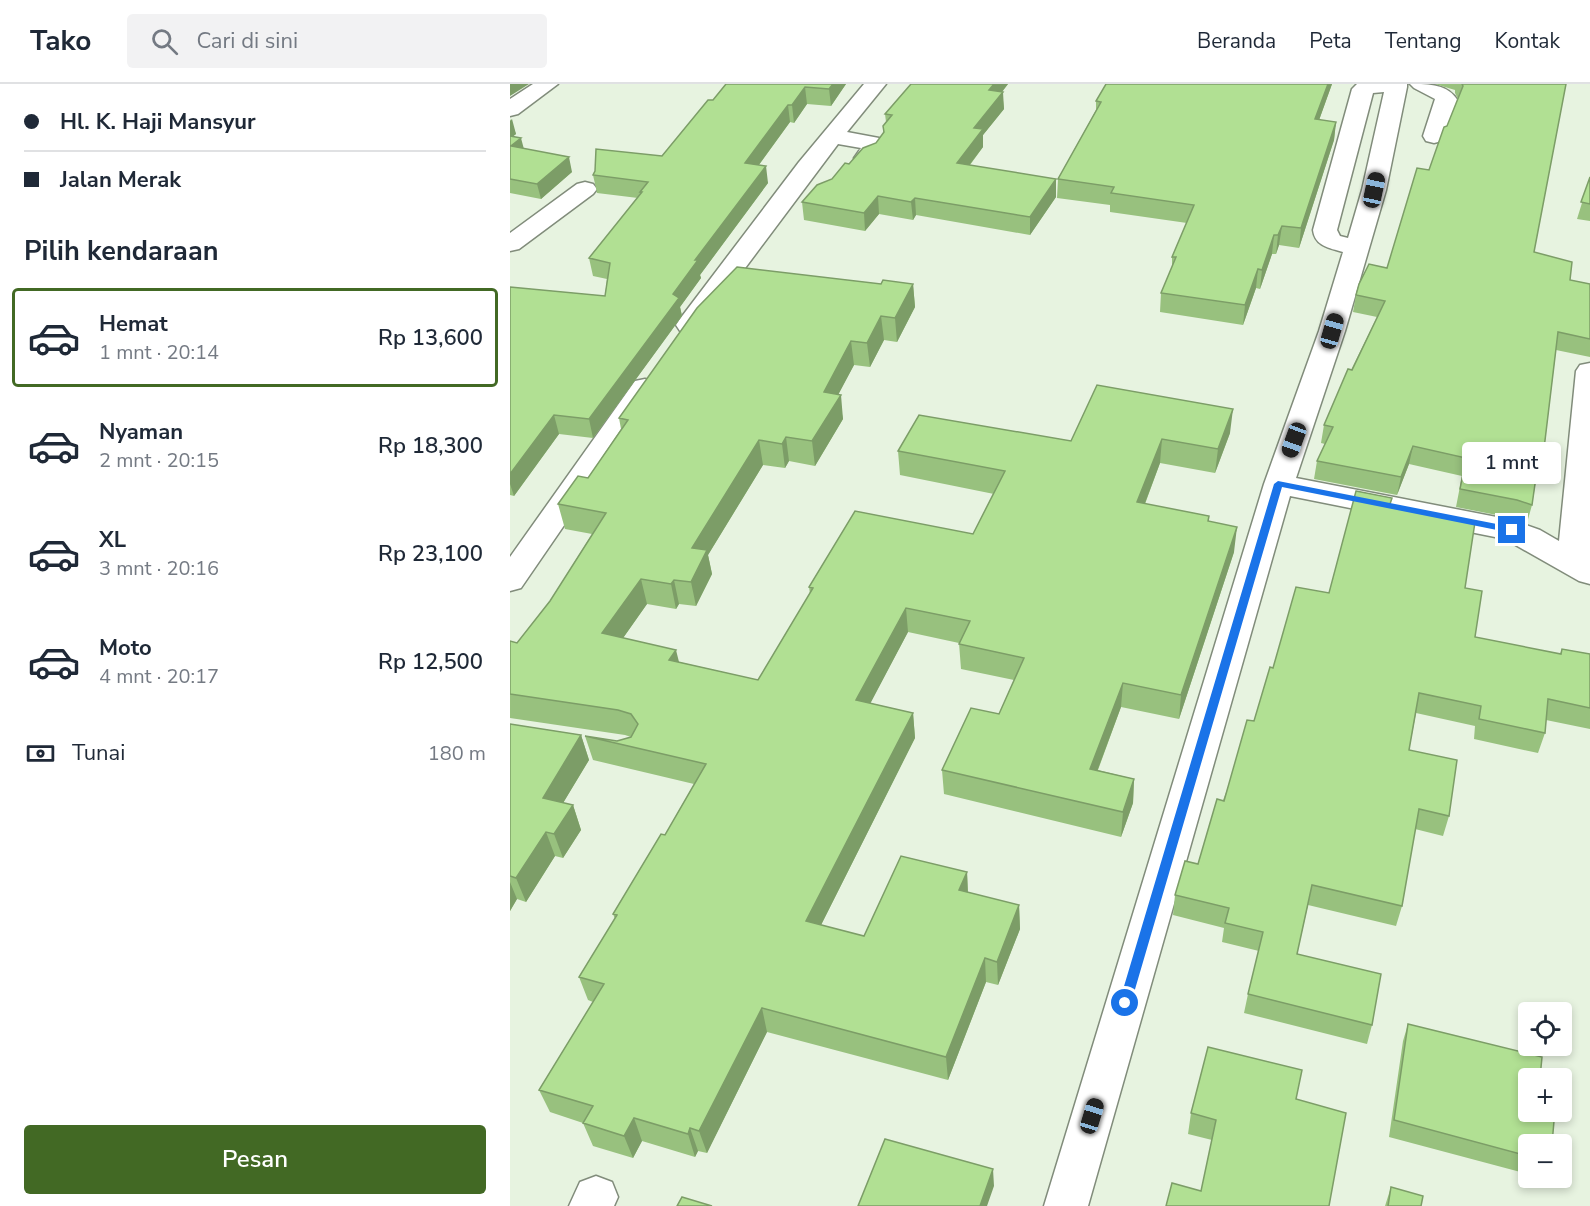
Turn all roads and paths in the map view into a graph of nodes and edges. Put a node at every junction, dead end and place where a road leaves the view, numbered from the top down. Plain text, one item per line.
1 (547, 84) edge
2 (875, 84) edge
3 (1413, 108) edge
4 (510, 109) edge
5 (832, 136) junction
6 (1345, 157) junction
7 (865, 158) edge
8 (1381, 160) junction
9 (585, 189) dead end
10 (510, 244) edge
11 (1356, 248) junction
12 (1590, 371) edge
13 (1278, 484) junction
14 (1582, 567) edge
15 (510, 579) edge
16 (1066, 1206) edge

1 - 4 street
2 - 5 street
3 - 6 street
3 - 8 street
5 - 7 street
5 - 15 street
6 - 8 street
6 - 11 street
8 - 11 street
9 - 10 street
11 - 13 street
12 - 14 street
13 - 14 street
13 - 16 street

